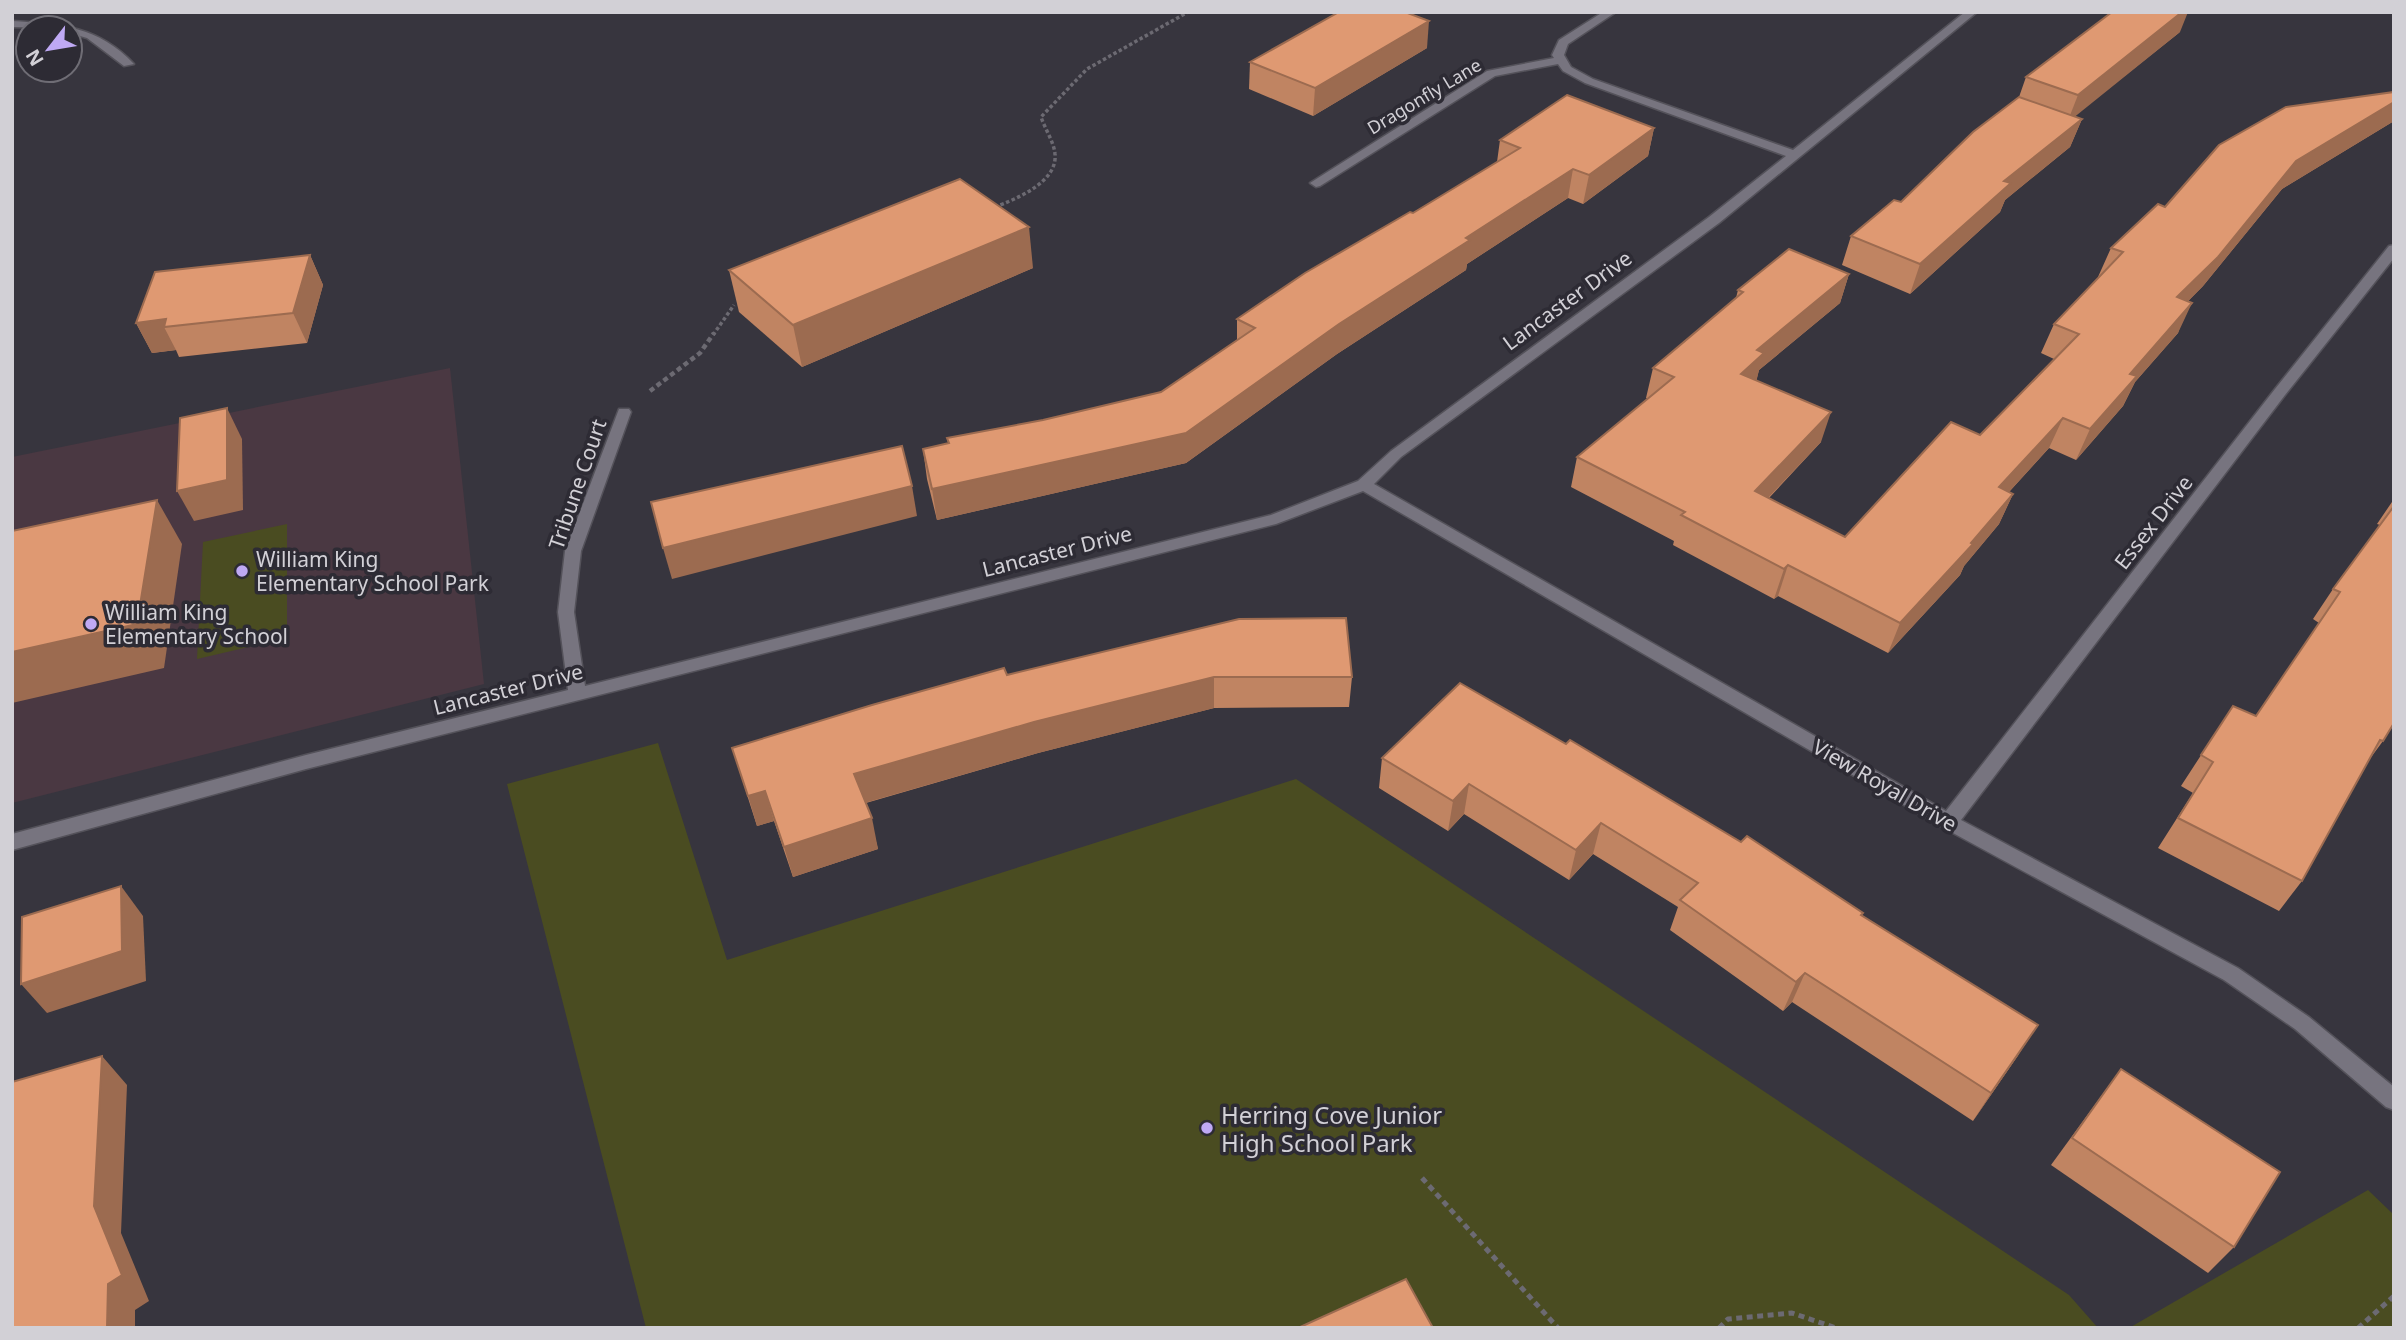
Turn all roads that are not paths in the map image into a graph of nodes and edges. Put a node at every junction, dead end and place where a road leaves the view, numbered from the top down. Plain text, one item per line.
1 (1612, 12) edge
2 (1972, 12) edge
3 (84, 34) edge
4 (1559, 60) junction
5 (128, 64) dead end
6 (1794, 155) junction
7 (1316, 183) dead end
8 (2394, 249) edge
9 (624, 412) road end
10 (1364, 485) junction
11 (578, 695) junction
12 (1949, 822) junction
13 (12, 842) edge
14 (2394, 1101) edge

1 - 4 street
2 - 6 street, Lancaster Drive
3 - 5 street
4 - 6 street
4 - 7 street, Dragonfly Lane
6 - 10 street, Lancaster Drive
8 - 12 street, Essex Drive
9 - 11 street, Tribune Court
10 - 11 street, Lancaster Drive
10 - 12 street, View Royal Drive
11 - 13 street, Lancaster Drive
12 - 14 street, View Royal Drive

